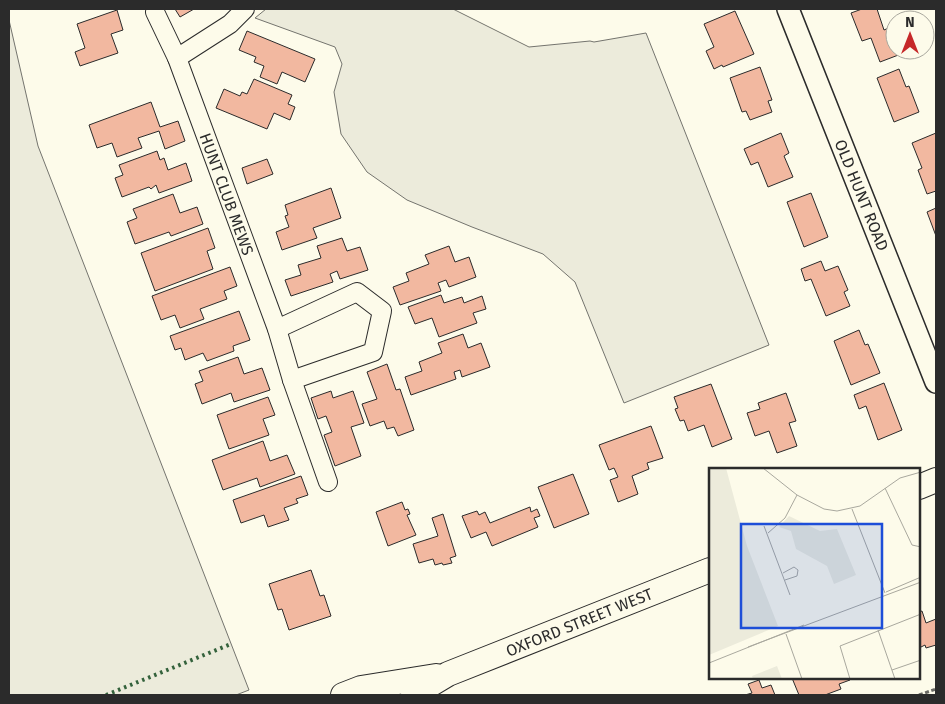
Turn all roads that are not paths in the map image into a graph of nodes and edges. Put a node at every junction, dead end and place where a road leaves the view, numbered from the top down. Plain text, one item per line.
1 (245, 9) edge
2 (788, 9) edge
3 (155, 12) dead end
4 (177, 58) junction
5 (277, 329) junction
6 (292, 380) junction
7 (936, 382) edge
8 (936, 480) edge
9 (328, 482) dead end
10 (920, 488) edge
11 (709, 570) edge
12 (448, 674) junction
13 (343, 695) edge
14 (413, 695) edge

1 - 4 street
2 - 7 street, OLD HUNT ROAD
3 - 4 street, HUNT CLUB MEWS
4 - 5 street, HUNT CLUB MEWS
5 - 6 street, HUNT CLUB MEWS
5 - 6 street
6 - 9 street, HUNT CLUB MEWS
8 - 10 main road
11 - 12 main road, OXFORD STREET WEST
12 - 13 main road, OXFORD STREET WEST
12 - 14 main road, OXFORD STREET WEST

